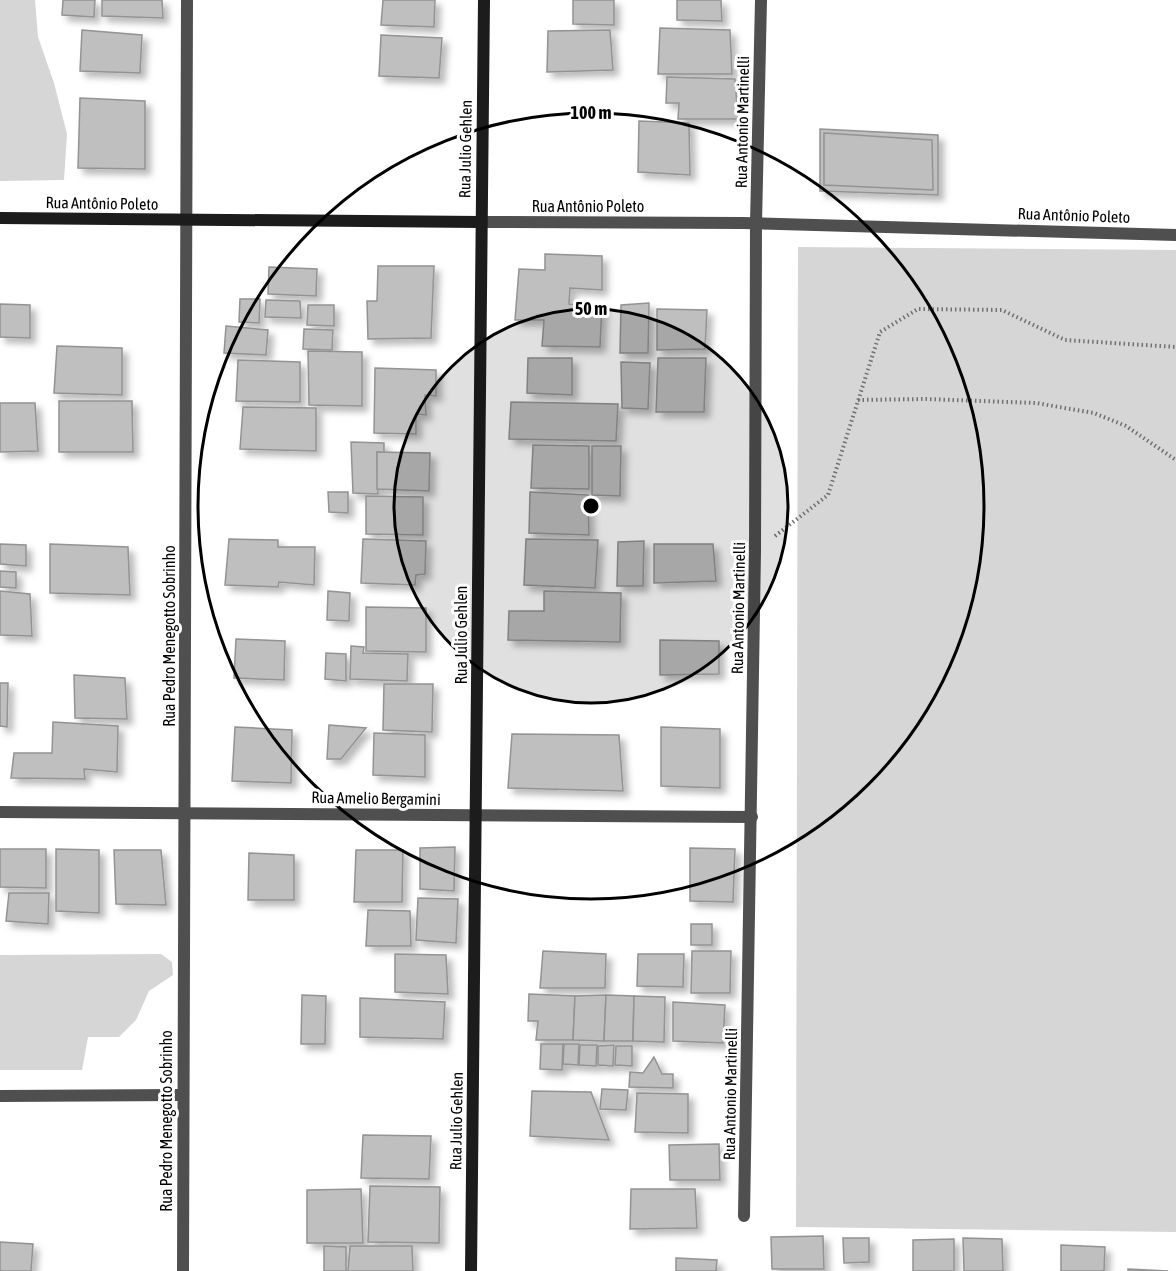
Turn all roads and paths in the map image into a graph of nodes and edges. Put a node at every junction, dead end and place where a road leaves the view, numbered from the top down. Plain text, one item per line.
1 (187, 0) edge
2 (484, 0) edge
3 (761, 0) edge
4 (0, 218) edge
5 (186, 221) junction
6 (480, 222) junction
7 (756, 223) junction
8 (1176, 235) edge
9 (1176, 347) edge
10 (858, 400) junction
11 (1176, 460) edge
12 (755, 551) junction
13 (0, 812) edge
14 (186, 812) junction
15 (476, 816) junction
16 (752, 817) junction
17 (182, 1095) junction
18 (0, 1096) edge
19 (744, 1216) dead end
20 (183, 1271) edge
21 (471, 1271) edge

1 - 5 street, Rua Pedro Menegotto Sobrinho
2 - 6 street, Rua Julio Gehlen
3 - 7 street, Rua Antonio Martinelli
4 - 5 street, Rua Antônio Poleto
5 - 6 street, Rua Antônio Poleto
5 - 14 street, Rua Pedro Menegotto Sobrinho
6 - 7 street, Rua Antônio Poleto
6 - 15 street, Rua Julio Gehlen
7 - 8 street, Rua Antônio Poleto
7 - 12 street, Rua Antonio Martinelli
9 - 10 path
10 - 11 path
10 - 12 path
12 - 16 street, Rua Antonio Martinelli
13 - 14 street, Rua Amelio Bergamini
14 - 15 street, Rua Amelio Bergamini
14 - 17 street, Rua Pedro Menegotto Sobrinho
15 - 16 street, Rua Amelio Bergamini
15 - 21 street, Rua Julio Gehlen
16 - 19 street, Rua Antonio Martinelli
17 - 18 street
17 - 20 street, Rua Pedro Menegotto Sobrinho

